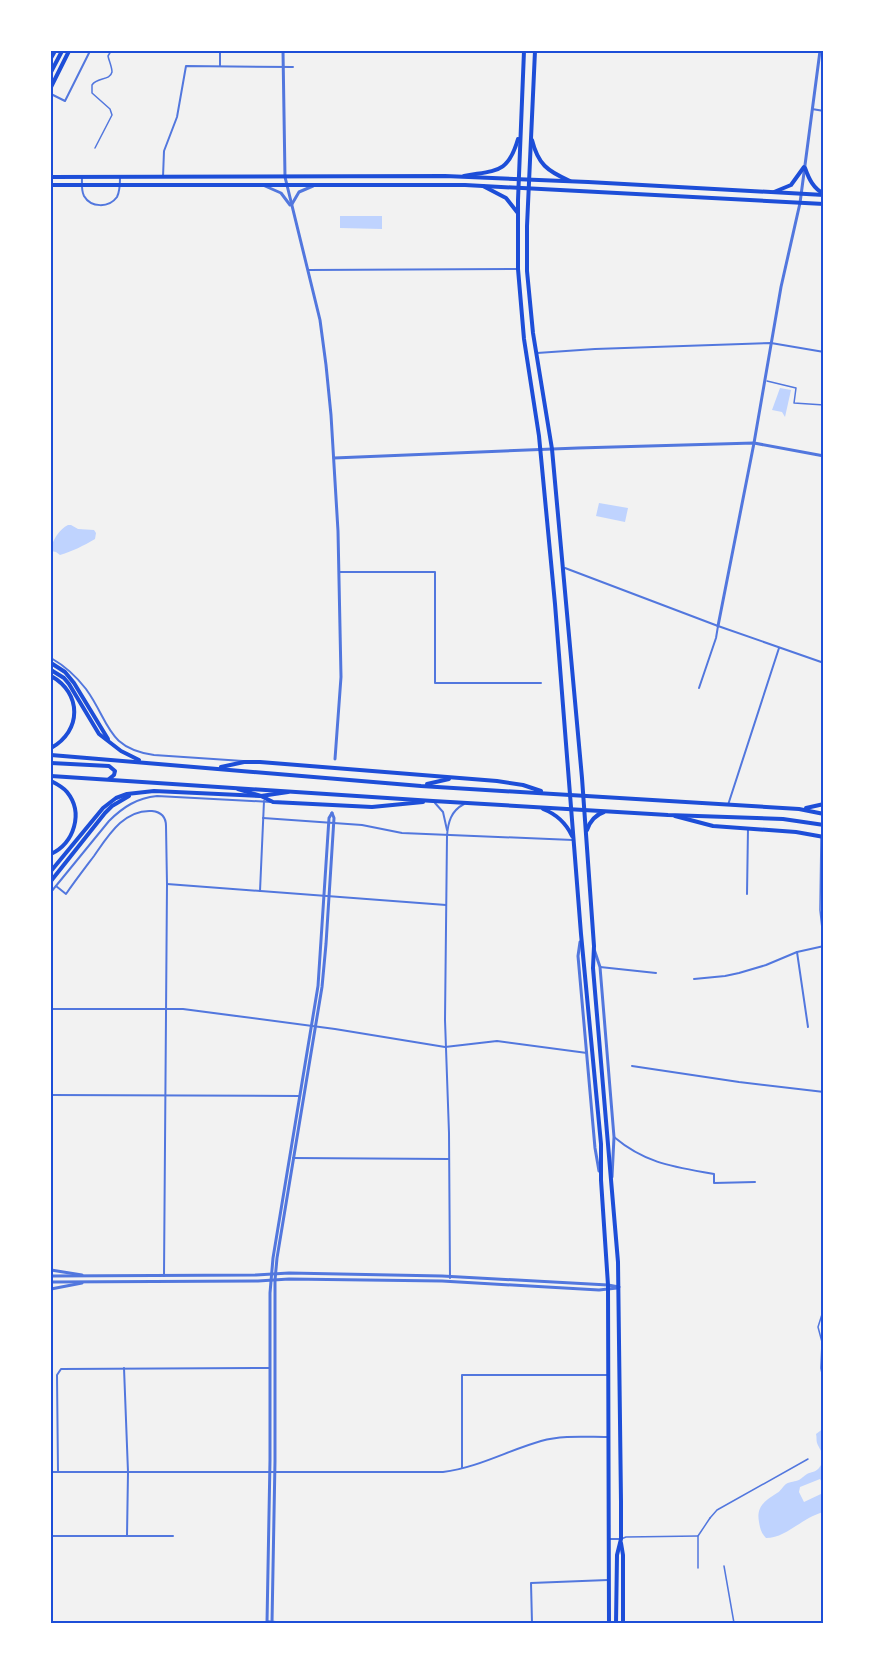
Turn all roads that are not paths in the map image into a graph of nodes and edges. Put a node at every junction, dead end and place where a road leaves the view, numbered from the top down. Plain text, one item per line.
1 (55, 51) edge
2 (62, 51) edge
3 (69, 51) edge
4 (90, 51) edge
5 (111, 51) edge
6 (220, 51) edge
7 (283, 51) edge
8 (524, 51) edge
9 (535, 51) edge
10 (820, 51) edge
11 (51, 58) edge
12 (220, 66) junction
13 (283, 67) junction
14 (293, 67) dead end
15 (51, 72) edge
16 (51, 87) edge
17 (51, 94) edge
18 (812, 109) junction
19 (824, 111) edge
20 (520, 133) junction
21 (531, 133) junction
22 (95, 148) dead end
23 (804, 167) junction
24 (51, 177) edge
25 (82, 177) junction
26 (120, 177) junction
27 (163, 177) junction
28 (285, 177) junction
29 (464, 177) junction
30 (519, 179) junction
31 (529, 179) junction
32 (570, 181) junction
33 (318, 184) junction
34 (51, 185) edge
35 (82, 185) junction
36 (120, 185) junction
37 (260, 185) junction
38 (286, 185) junction
39 (483, 186) junction
40 (518, 187) junction
41 (529, 188) junction
42 (772, 193) junction
43 (801, 195) junction
44 (824, 195) edge
45 (800, 203) junction
46 (824, 204) edge
47 (291, 206) junction
48 (517, 212) junction
49 (518, 268) junction
50 (308, 270) junction
51 (771, 343) junction
52 (824, 352) edge
53 (537, 354) junction
54 (765, 381) junction
55 (824, 405) edge
56 (754, 442) junction
57 (540, 449) junction
58 (552, 449) junction
59 (824, 456) edge
60 (334, 458) junction
61 (563, 568) junction
62 (339, 572) junction
63 (718, 626) junction
64 (780, 647) junction
65 (51, 657) edge
66 (824, 662) edge
67 (51, 663) edge
68 (51, 670) edge
69 (51, 676) edge
70 (541, 683) dead end
71 (699, 688) dead end
72 (110, 743) junction
73 (51, 748) edge
74 (51, 755) edge
75 (335, 759) dead end
76 (142, 762) junction
77 (252, 762) junction
78 (51, 763) edge
79 (217, 768) junction
80 (51, 776) edge
81 (456, 778) junction
82 (108, 779) junction
83 (51, 781) edge
84 (421, 786) junction
85 (234, 787) junction
86 (295, 791) junction
87 (139, 792) junction
88 (547, 793) junction
89 (570, 795) junction
90 (261, 796) junction
91 (584, 796) junction
92 (264, 801) junction
93 (433, 801) junction
94 (273, 802) junction
95 (466, 803) junction
96 (824, 804) edge
97 (728, 805) junction
98 (534, 807) junction
99 (571, 809) junction
100 (799, 809) junction
101 (585, 810) junction
102 (610, 811) junction
103 (824, 814) edge
104 (668, 815) junction
105 (263, 818) junction
106 (824, 825) edge
107 (748, 828) junction
108 (447, 831) junction
109 (447, 836) junction
110 (586, 836) junction
111 (823, 836) edge
112 (573, 840) junction
113 (51, 854) edge
114 (51, 872) edge
115 (51, 881) edge
116 (166, 884) junction
117 (56, 886) junction
118 (51, 891) edge
119 (260, 891) junction
120 (747, 894) dead end
121 (327, 896) junction
122 (446, 905) junction
123 (581, 934) junction
124 (823, 938) edge
125 (594, 946) junction
126 (824, 946) edge
127 (797, 952) junction
128 (600, 967) junction
129 (656, 973) dead end
130 (694, 979) dead end
131 (166, 1008) junction
132 (51, 1009) edge
133 (589, 1009) junction
134 (582, 1010) junction
135 (314, 1027) junction
136 (808, 1028) dead end
137 (446, 1047) junction
138 (587, 1053) junction
139 (632, 1066) dead end
140 (824, 1092) edge
141 (51, 1095) edge
142 (166, 1095) junction
143 (302, 1096) junction
144 (591, 1102) junction
145 (598, 1108) junction
146 (614, 1137) junction
147 (292, 1158) junction
148 (449, 1159) junction
149 (612, 1179) junction
150 (601, 1180) junction
151 (755, 1182) dead end
152 (51, 1270) edge
153 (274, 1274) junction
154 (51, 1276) edge
155 (87, 1276) junction
156 (164, 1276) junction
157 (450, 1279) junction
158 (273, 1280) junction
159 (51, 1282) edge
160 (87, 1282) junction
161 (608, 1287) junction
162 (619, 1287) junction
163 (51, 1289) edge
164 (824, 1308) edge
165 (124, 1368) junction
166 (270, 1368) junction
167 (608, 1375) junction
168 (824, 1384) edge
169 (608, 1437) junction
170 (808, 1459) dead end
171 (462, 1468) junction
172 (51, 1472) edge
173 (58, 1472) junction
174 (128, 1472) junction
175 (272, 1472) junction
176 (51, 1536) edge
177 (127, 1536) junction
178 (173, 1536) dead end
179 (698, 1536) junction
180 (609, 1539) junction
181 (621, 1539) junction
182 (724, 1566) dead end
183 (698, 1568) dead end
184 (609, 1580) junction
185 (269, 1622) edge
186 (290, 1623) edge
187 (532, 1623) edge
188 (609, 1623) edge
189 (616, 1623) edge
190 (623, 1623) edge
191 (734, 1623) edge

1 - 11 main road
2 - 15 main road
3 - 16 main road
4 - 17 street
5 - 22 street
6 - 12 street
7 - 13 street
8 - 20 main road
9 - 21 main road
10 - 18 street
12 - 13 street
12 - 27 street
13 - 14 street
13 - 28 street
18 - 19 street
18 - 23 street
20 - 29 main road
20 - 30 main road
21 - 31 main road
21 - 32 main road
23 - 42 main road
23 - 43 street
23 - 44 main road
24 - 25 main road
25 - 26 main road
25 - 35 street
26 - 27 main road
26 - 36 street
27 - 28 main road
28 - 29 main road
28 - 38 street
29 - 30 main road
30 - 31 main road
30 - 40 main road
31 - 32 main road
31 - 41 main road
32 - 42 main road
33 - 38 main road
33 - 39 main road
33 - 47 street
34 - 35 main road
35 - 36 main road
35 - 36 street
36 - 37 main road
37 - 38 main road
37 - 47 street
38 - 47 street
39 - 40 main road
39 - 48 main road
40 - 41 main road
40 - 48 main road
41 - 45 main road
41 - 53 main road
42 - 43 main road
43 - 44 main road
43 - 45 street
45 - 46 main road
45 - 51 street
47 - 50 street
48 - 49 main road
49 - 50 street
49 - 57 main road
50 - 60 street
51 - 52 street
51 - 53 street
51 - 54 street
53 - 58 main road
54 - 55 street
54 - 56 street
56 - 58 street
56 - 59 street
56 - 63 street
57 - 58 street
57 - 60 street
57 - 89 main road
58 - 61 main road
60 - 62 street
61 - 63 street
61 - 91 main road
62 - 70 street
62 - 75 street
63 - 64 street
63 - 71 street
64 - 66 street
64 - 97 street
65 - 77 street
67 - 72 main road
68 - 72 main road
69 - 73 main road
72 - 76 main road
74 - 76 main road
76 - 79 main road
77 - 79 main road
77 - 81 main road
78 - 82 main road
79 - 84 main road
80 - 82 main road
81 - 84 main road
81 - 88 main road
82 - 85 main road
83 - 113 main road
84 - 88 main road
85 - 86 main road
85 - 90 main road
86 - 90 main road
86 - 93 main road
87 - 90 main road
87 - 114 main road
87 - 115 main road
88 - 89 main road
89 - 91 main road
89 - 99 main road
90 - 94 main road
91 - 97 main road
91 - 101 main road
92 - 94 street
92 - 105 street
92 - 117 street
93 - 94 main road
93 - 95 main road
93 - 108 street
95 - 98 main road
95 - 108 street
96 - 100 main road
97 - 100 main road
98 - 99 main road
98 - 112 main road
99 - 101 main road
99 - 112 main road
100 - 103 main road
101 - 102 main road
101 - 110 main road
102 - 104 main road
102 - 110 main road
104 - 106 main road
104 - 107 main road
105 - 109 street
105 - 119 street
107 - 111 main road
107 - 120 street
108 - 109 street
109 - 112 street
109 - 122 street
110 - 125 main road
111 - 124 street
112 - 123 main road
116 - 117 street
116 - 119 street
116 - 131 street
117 - 118 street
119 - 121 street
121 - 121 street
121 - 122 street
121 - 135 street
122 - 137 street
123 - 133 main road
123 - 134 street
125 - 128 street
125 - 149 main road
126 - 127 street
127 - 130 street
127 - 136 street
128 - 129 street
128 - 146 street
131 - 132 street
131 - 135 street
131 - 142 street
133 - 134 street
133 - 145 main road
134 - 138 street
135 - 137 street
135 - 143 street
137 - 138 street
137 - 148 street
138 - 144 street
139 - 140 street
141 - 142 street
142 - 143 street
142 - 156 street
143 - 147 street
144 - 145 main road
144 - 150 street
145 - 150 main road
146 - 149 street
146 - 151 street
147 - 148 street
147 - 153 street
148 - 157 street
149 - 162 main road
150 - 161 main road
152 - 155 street
153 - 156 street
153 - 157 street
153 - 158 street
154 - 155 street
155 - 156 street
157 - 158 street
157 - 161 street
158 - 160 street
158 - 166 street
158 - 175 street
159 - 160 street
160 - 163 street
161 - 162 street
161 - 167 main road
162 - 181 main road
164 - 168 street
165 - 166 street
165 - 173 street
165 - 174 street
166 - 175 street
167 - 169 main road
167 - 171 street
169 - 171 street
169 - 180 main road
170 - 179 street
171 - 175 street
172 - 173 street
173 - 174 street
174 - 175 street
174 - 177 street
175 - 185 street
176 - 177 street
177 - 178 street
179 - 181 street
179 - 183 street
180 - 181 street
180 - 184 main road
181 - 189 main road
181 - 190 main road
182 - 191 street
184 - 187 street
184 - 188 main road
185 - 186 street

